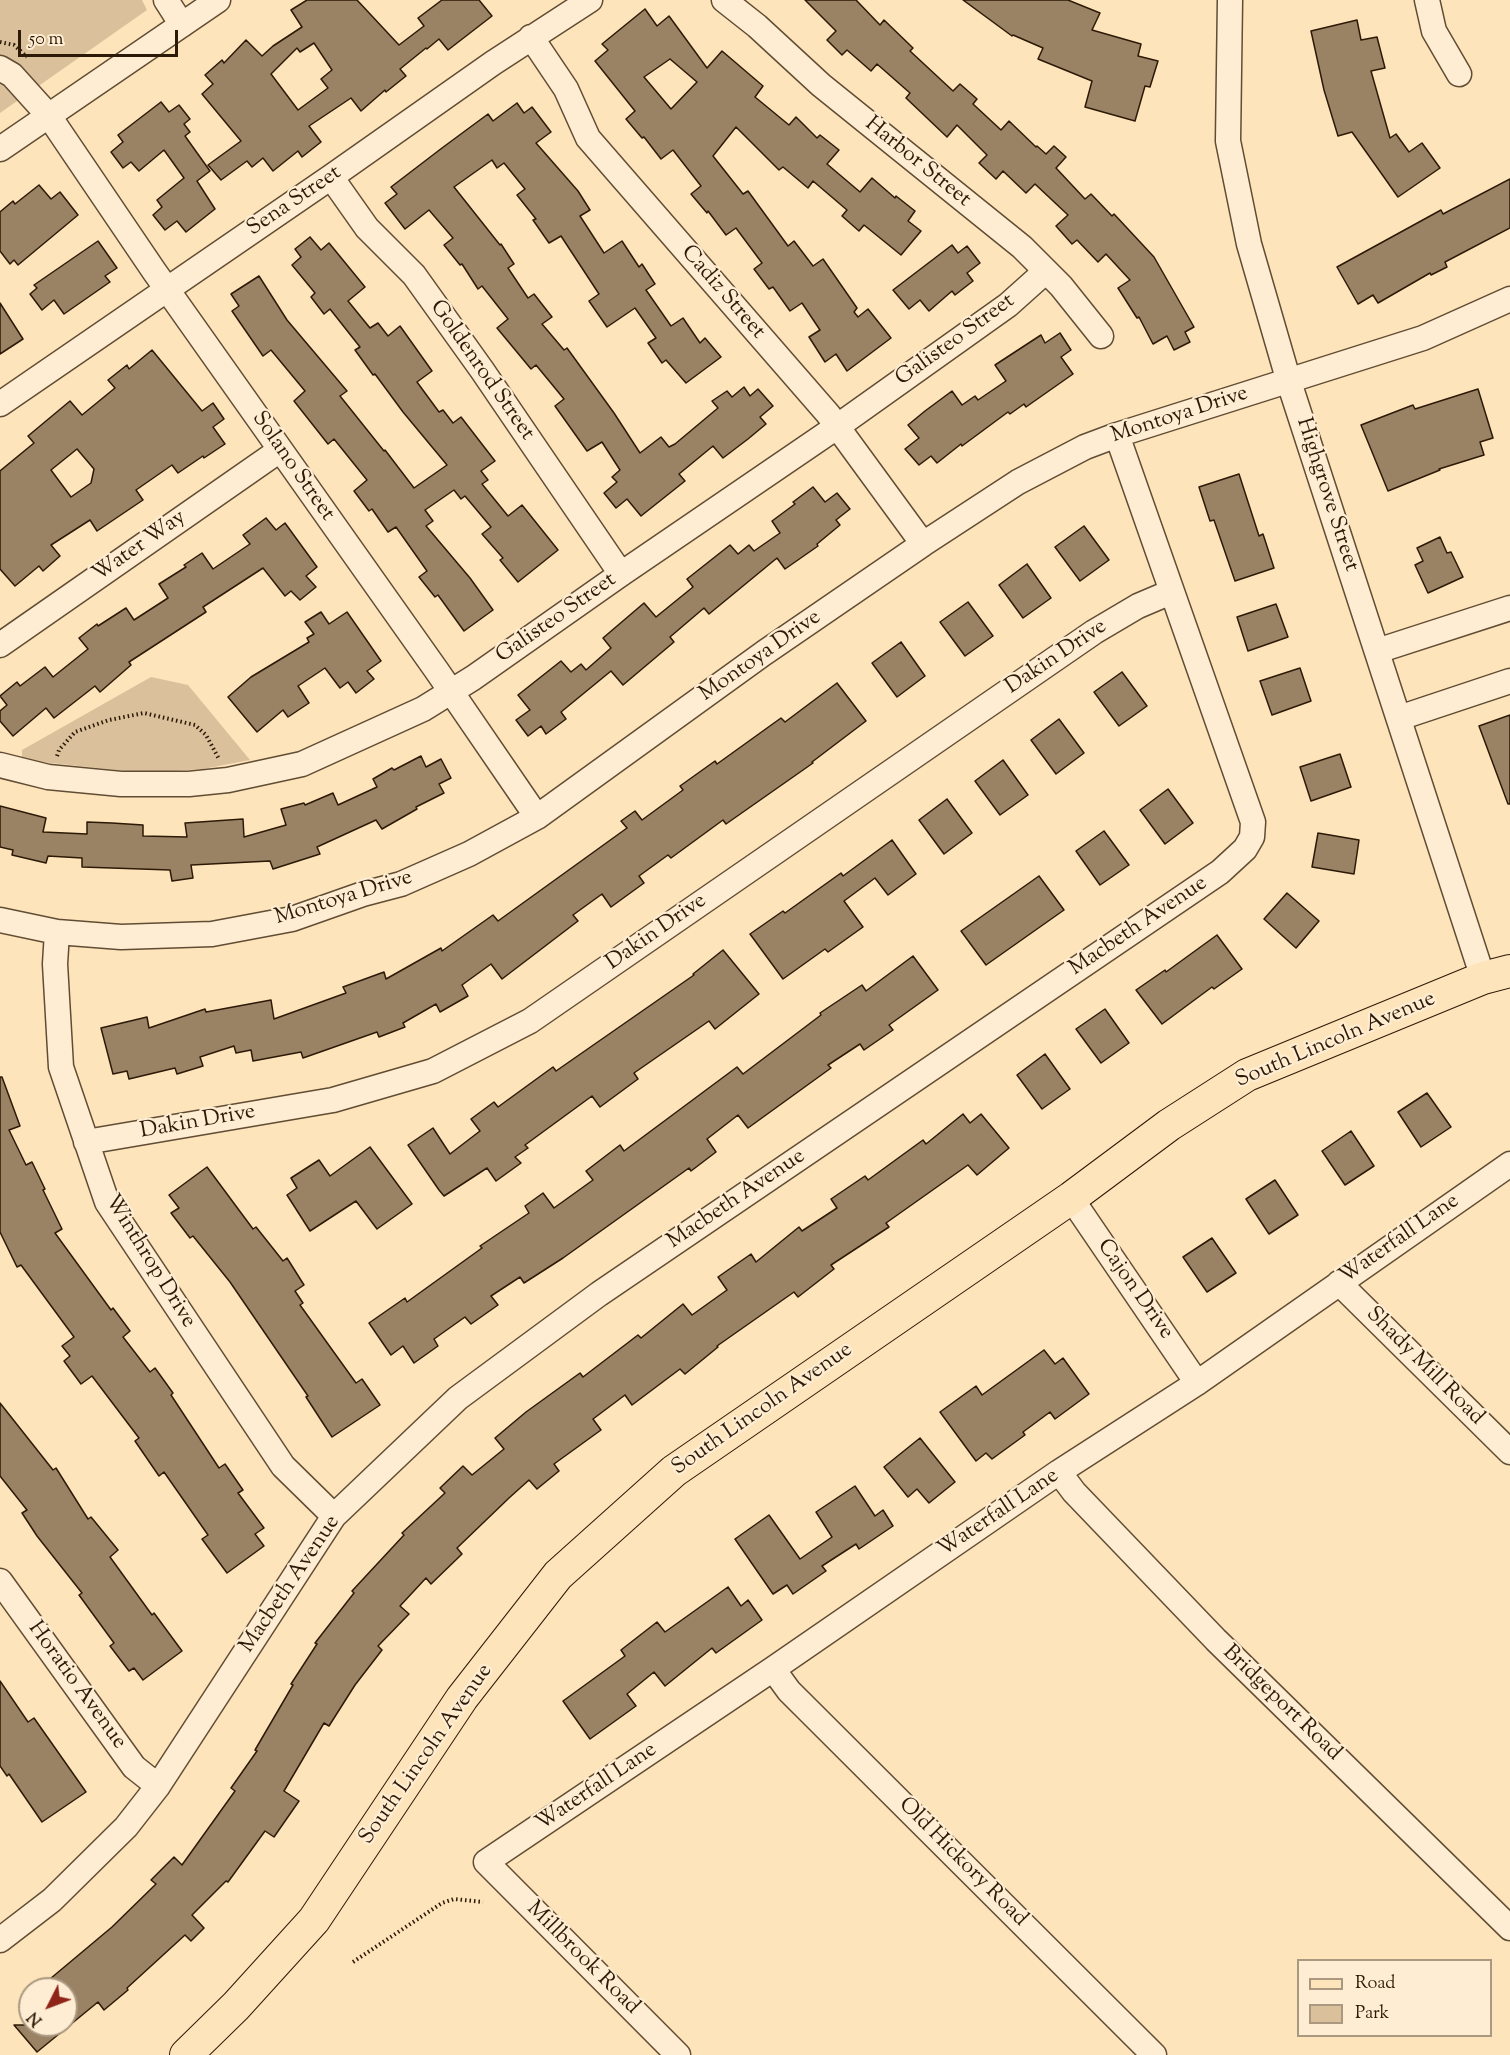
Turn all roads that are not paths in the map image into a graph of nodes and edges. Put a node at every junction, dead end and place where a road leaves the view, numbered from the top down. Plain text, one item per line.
1 (166, 0) edge
2 (218, 0) edge
3 (590, 0) edge
4 (724, 0) edge
5 (1230, 0) edge
6 (1427, 0) edge
7 (182, 25) junction
8 (531, 37) junction
9 (0, 68) edge
10 (1459, 74) dead end
11 (49, 116) junction
12 (0, 149) edge
13 (331, 177) junction
14 (1046, 272) junction
15 (167, 290) junction
16 (1510, 299) edge
17 (1101, 336) dead end
18 (1289, 382) junction
19 (0, 404) edge
20 (838, 426) junction
21 (1117, 435) junction
22 (280, 450) junction
23 (923, 544) junction
24 (621, 574) junction
25 (1171, 592) junction
26 (1510, 608) edge
27 (0, 645) edge
28 (1377, 651) junction
29 (1510, 681) edge
30 (452, 693) junction
31 (1399, 718) junction
32 (0, 765) edge
33 (537, 816) junction
34 (0, 920) edge
35 (57, 932) junction
36 (1496, 974) edge
37 (86, 1142) junction
38 (1510, 1164) edge
39 (1071, 1198) junction
40 (1338, 1283) junction
41 (1197, 1383) junction
42 (1510, 1452) edge
43 (1059, 1472) junction
44 (334, 1516) junction
45 (0, 1581) edge
46 (773, 1670) junction
47 (158, 1786) junction
48 (486, 1862) joint
49 (1510, 1928) edge
50 (0, 1940) edge
51 (186, 2055) edge
52 (678, 2055) edge
53 (1154, 2055) edge

1 - 7 street
2 - 7 street
3 - 8 street, Sena Street
4 - 14 street, Harbor Street
5 - 18 street, Highgrove Street
6 - 10 street
7 - 11 street
8 - 13 street, Sena Street
8 - 20 street, Cadiz Street
9 - 11 street, Solano Street
11 - 12 street
11 - 15 street, Solano Street
13 - 15 street, Sena Street
13 - 24 street, Goldenrod Street
14 - 17 street, Harbor Street
14 - 20 street, Galisteo Street
15 - 19 street, Sena Street
15 - 22 street, Solano Street
16 - 18 street, Montoya Drive
18 - 21 street, Montoya Drive
18 - 28 street, Highgrove Street
20 - 23 street, Cadiz Street
20 - 24 street, Galisteo Street
21 - 23 street, Montoya Drive
21 - 25 street, Macbeth Avenue
22 - 27 street, Water Way
22 - 30 street, Solano Street
23 - 33 street, Montoya Drive
24 - 30 street, Galisteo Street
25 - 37 street, Dakin Drive
25 - 44 street, Macbeth Avenue
26 - 28 street
28 - 31 street, Highgrove Street
29 - 31 street
30 - 32 street, Galisteo Street
30 - 33 street, Solano Street
31 - 36 street, Highgrove Street
33 - 35 street, Montoya Drive
34 - 35 street, Montoya Drive
35 - 37 street, Winthrop Drive
36 - 39 main road, South Lincoln Avenue
37 - 44 street, Winthrop Drive
38 - 40 street, Waterfall Lane
39 - 41 street, Cajon Drive
39 - 51 main road, South Lincoln Avenue
40 - 41 street, Waterfall Lane
40 - 42 street, Shady Mill Road
41 - 43 street, Waterfall Lane
43 - 46 street, Waterfall Lane
43 - 49 street, Bridgeport Road
44 - 47 street, Macbeth Avenue
45 - 47 street, Horatio Avenue
46 - 48 street, Waterfall Lane
46 - 53 street, Old Hickory Road
47 - 50 street, Macbeth Avenue
48 - 52 street, Millbrook Road

